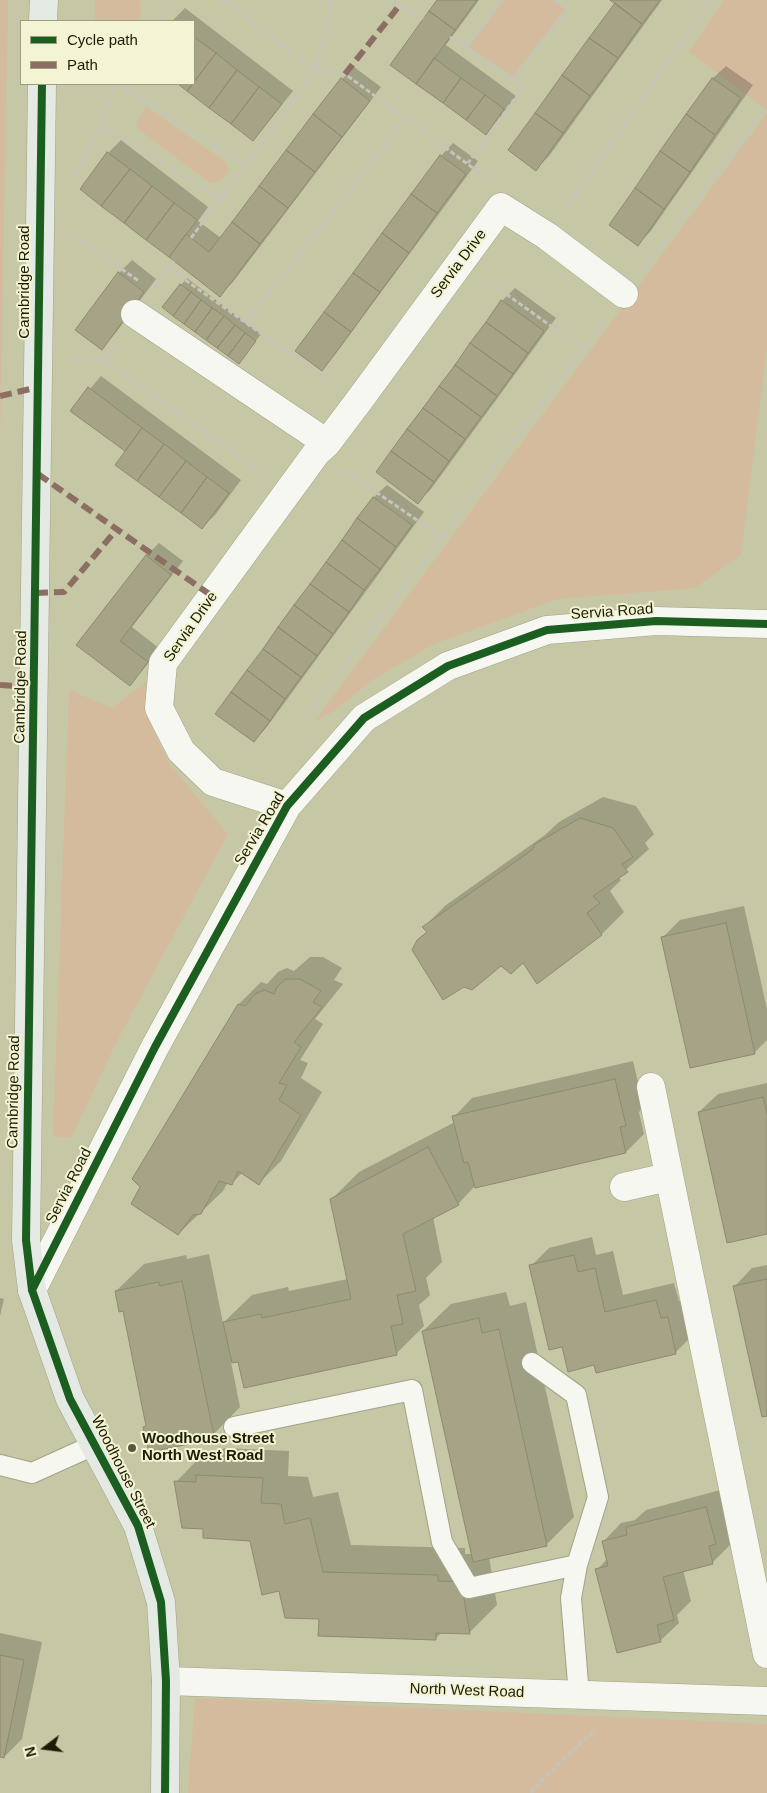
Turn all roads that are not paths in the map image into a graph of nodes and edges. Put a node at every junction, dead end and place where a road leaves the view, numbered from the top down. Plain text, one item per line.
1 (44, 0) edge
2 (44, 20) edge
3 (42, 85) edge
4 (624, 294) road end
5 (135, 314) dead end
6 (322, 447) junction
7 (767, 624) edge
8 (287, 806) junction
9 (651, 1087) dead end
10 (668, 1177) junction
11 (624, 1187) dead end
12 (32, 1290) junction
13 (532, 1363) dead end
14 (234, 1427) dead end
15 (94, 1445) junction
16 (0, 1465) edge
17 (577, 1565) junction
18 (767, 1654) edge
19 (166, 1681) junction
20 (579, 1695) junction
21 (767, 1701) edge
22 (166, 1793) edge

1 - 2 street
3 - 12 street, Cambridge Road
4 - 6 street, Servia Drive
5 - 6 street
6 - 8 street, Servia Drive
7 - 8 street, Servia Road
8 - 12 street, Servia Road
9 - 10 street
10 - 11 street
10 - 18 street
12 - 15 street, Woodhouse Street
13 - 17 lane
14 - 17 lane
15 - 16 lane
15 - 19 street, Woodhouse Street
17 - 20 lane
19 - 20 street, North West Road
19 - 22 street, Woodhouse Street
20 - 21 street, North West Road

